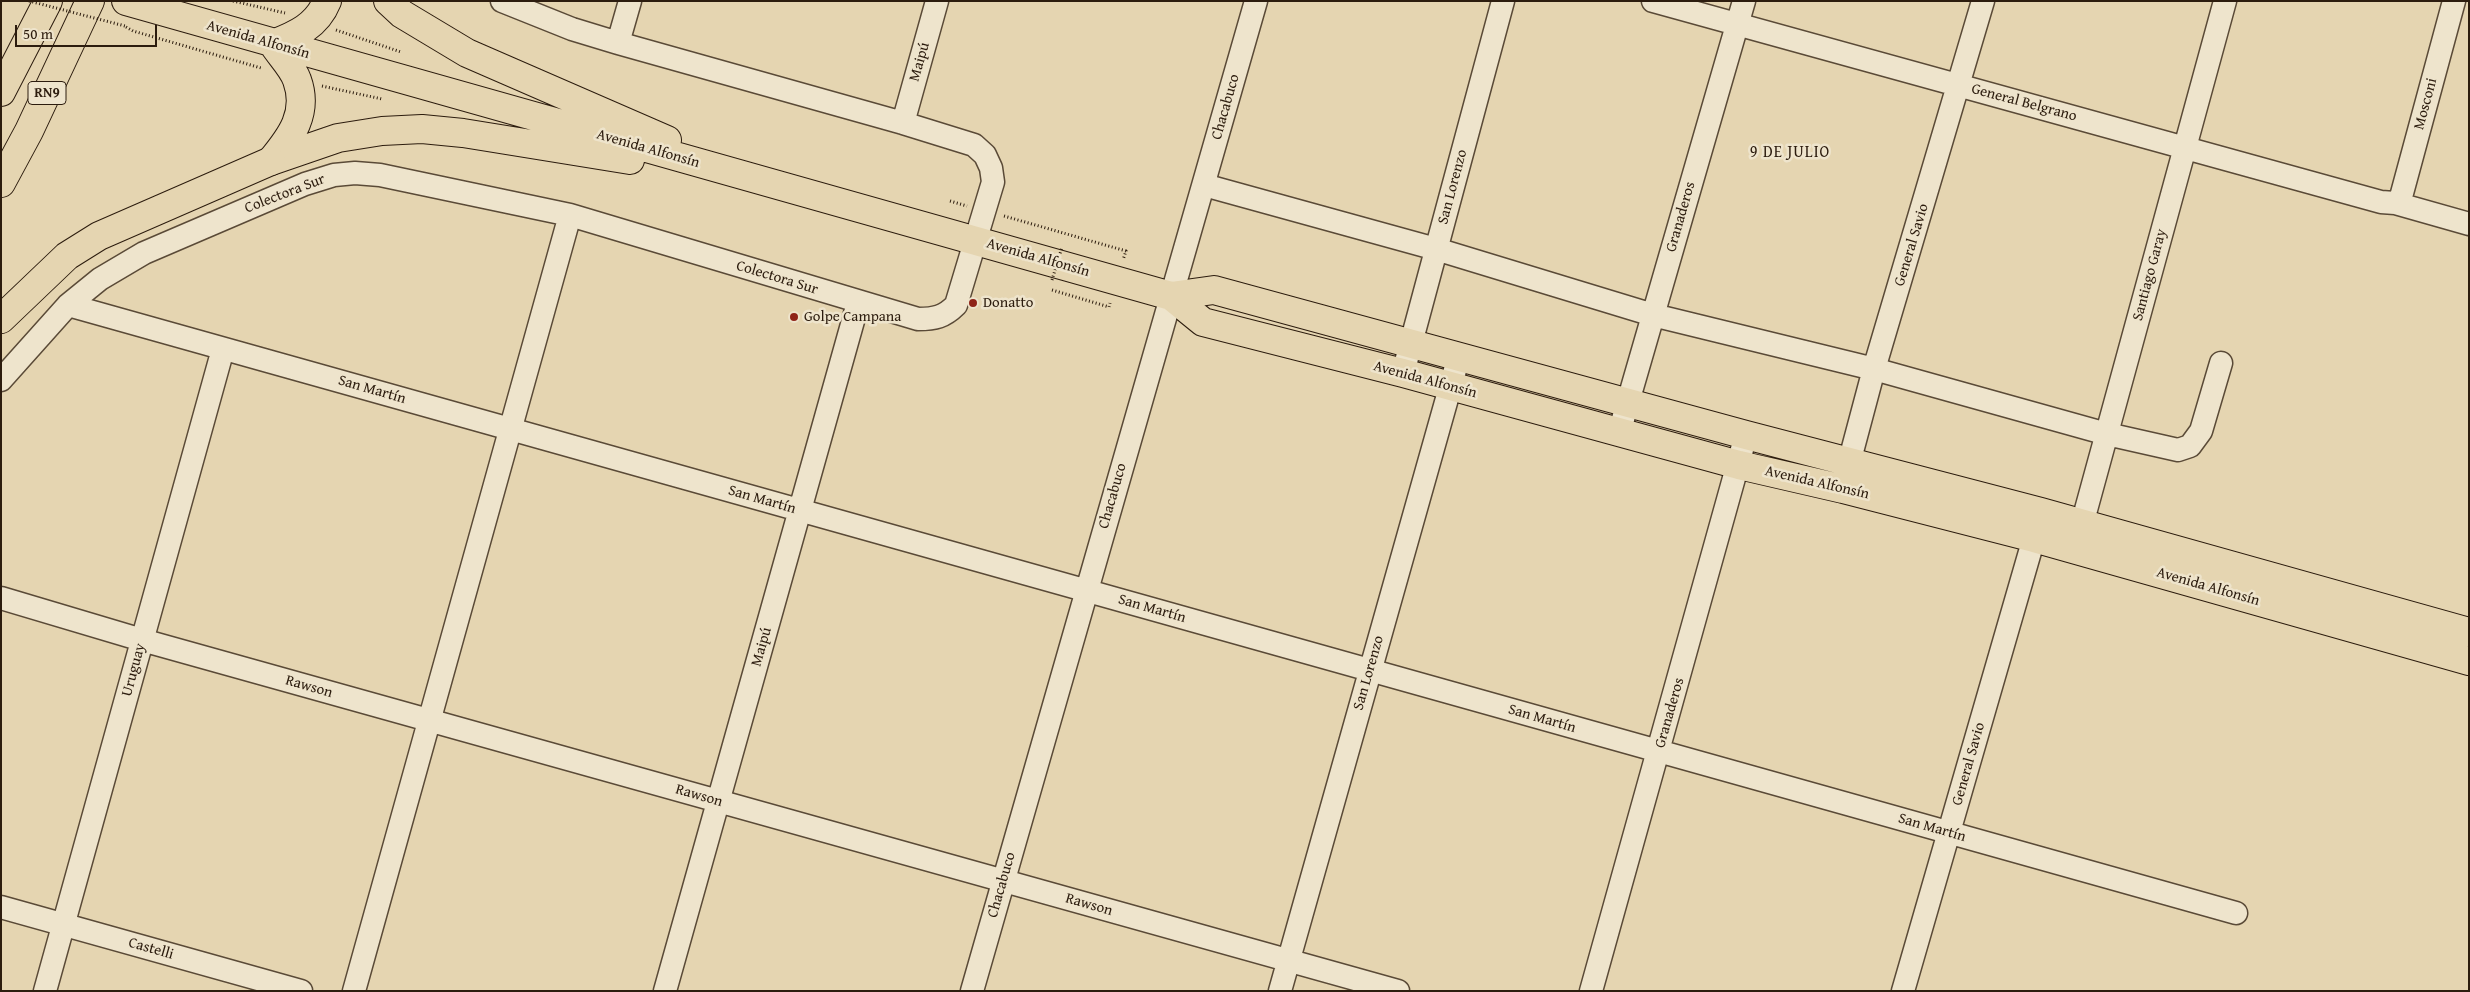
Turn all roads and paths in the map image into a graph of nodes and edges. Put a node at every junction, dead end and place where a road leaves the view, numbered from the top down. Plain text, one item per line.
1 (29, 1) edge
2 (48, 1) edge
3 (90, 1) edge
4 (233, 1) edge
5 (327, 1) edge
6 (388, 1) edge
7 (502, 1) edge
8 (630, 1) edge
9 (937, 1) edge
10 (1256, 1) edge
11 (1503, 1) edge
12 (1653, 1) edge
13 (1744, 1) edge
14 (1983, 1) edge
15 (2225, 1) edge
16 (2454, 1) edge
17 (131, 11) edge
18 (292, 14) dead end
19 (1737, 24) junction
20 (618, 43) junction
21 (273, 44) junction
22 (309, 82) junction
23 (1960, 86) junction
24 (1, 92) edge
25 (903, 123) junction
26 (2185, 148) junction
27 (271, 160) junction
28 (752, 178) junction
29 (1, 183) edge
30 (1204, 185) junction
31 (950, 201) dead end
32 (2395, 203) junction
33 (985, 211) junction
34 (570, 216) junction
35 (2469, 224) edge
36 (977, 240) junction
37 (1063, 245) dead end
38 (1436, 249) junction
39 (1114, 258) dead end
40 (1052, 280) dead end
41 (1171, 296) junction
42 (858, 303) junction
43 (68, 305) junction
44 (1653, 315) junction
45 (1, 319) edge
46 (1411, 343) junction
47 (223, 349) junction
48 (1459, 356) junction
49 (2220, 363) dead end
50 (1874, 369) junction
51 (1403, 373) junction
52 (1, 380) edge
53 (1450, 387) junction
54 (1628, 403) junction
55 (510, 429) junction
56 (1619, 432) junction
57 (2107, 434) junction
58 (1746, 436) junction
59 (1850, 461) junction
60 (1739, 465) junction
61 (1843, 489) junction
62 (800, 510) junction
63 (2078, 537) junction
64 (2034, 538) junction
65 (1086, 591) junction
66 (1, 598) edge
67 (2469, 632) edge
68 (142, 640) junction
69 (2469, 661) edge
70 (1370, 670) junction
71 (429, 720) junction
72 (1659, 752) junction
73 (719, 801) junction
74 (1949, 833) junction
75 (1003, 881) junction
76 (1, 907) edge
77 (2236, 913) dead end
78 (64, 925) junction
79 (1288, 960) junction
80 (45, 991) edge
81 (301, 991) edge
82 (354, 991) edge
83 (665, 991) edge
84 (972, 991) edge
85 (1280, 991) edge
86 (1398, 991) edge
87 (1591, 991) edge
88 (1903, 991) edge

1 - 17 path, bridge
2 - 24 main road, RN9
3 - 29 main road, RN9
4 - 18 path
5 - 21 main road
6 - 28 main road
7 - 20 street, Colectora Sur
8 - 20 street
9 - 25 street, Maipú
10 - 30 street, Chacabuco
11 - 38 street, San Lorenzo
12 - 19 street, General Belgrano
13 - 19 street, Granaderos
14 - 23 street, General Savio
15 - 26 street, Santiago Garay
16 - 32 street, Mosconi
17 - 21 main road, Avenida Alfonsín
17 - 22 path
19 - 23 street, General Belgrano
19 - 44 street, Granaderos
20 - 25 street, Colectora Sur
21 - 22 main road
21 - 28 main road, Avenida Alfonsín
22 - 27 main road
23 - 26 street, General Belgrano
23 - 50 street, General Savio
25 - 33 street, Colectora Sur
26 - 32 street, General Belgrano
26 - 57 street, Santiago Garay
27 - 28 main road
27 - 45 main road
28 - 36 main road, Avenida Alfonsín
30 - 38 street
30 - 41 street, Chacabuco
31 - 33 path
32 - 35 street, General Belgrano
33 - 36 street, Colectora Sur
33 - 39 path
34 - 42 street, Colectora Sur
34 - 43 street, Colectora Sur
34 - 55 street
36 - 41 main road, Avenida Alfonsín
36 - 42 street, Colectora Sur
37 - 40 path, bridge
38 - 44 street
38 - 46 street, San Lorenzo
41 - 46 main road, Avenida Alfonsín
41 - 51 main road, Avenida Alfonsín
41 - 65 street, Chacabuco
42 - 62 street, Maipú
43 - 47 street, San Martín
43 - 52 street, Colectora Sur
44 - 50 street
44 - 54 street, Granaderos
46 - 48 main road, Avenida Alfonsín
46 - 51 street, San Lorenzo
47 - 55 street, San Martín
47 - 68 street, Uruguay
48 - 53 street, San Lorenzo
48 - 54 main road, Avenida Alfonsín
49 - 57 street
50 - 57 street
50 - 59 street, General Savio
51 - 53 main road, Avenida Alfonsín
53 - 56 main road, Avenida Alfonsín
53 - 70 street, San Lorenzo
54 - 56 street, Granaderos
54 - 58 main road, Avenida Alfonsín
55 - 62 street, San Martín
55 - 71 street
56 - 60 main road, Avenida Alfonsín
57 - 63 street, Santiago Garay
58 - 59 main road, Avenida Alfonsín
58 - 60 street, Granaderos
59 - 61 street, General Savio
59 - 63 main road, Avenida Alfonsín
60 - 61 main road, Avenida Alfonsín
60 - 72 street, Granaderos
61 - 64 main road, Avenida Alfonsín
62 - 65 street, San Martín
62 - 73 street, Maipú
63 - 64 main road, Avenida Alfonsín
63 - 67 main road, Avenida Alfonsín
63 - 69 main road, Avenida Alfonsín
64 - 74 street, General Savio
65 - 70 street, San Martín
65 - 75 street, Chacabuco
66 - 68 street, Rawson
68 - 71 street, Rawson
68 - 78 street, Uruguay
70 - 72 street, San Martín
70 - 79 street, San Lorenzo
71 - 73 street, Rawson
71 - 82 street
72 - 74 street, San Martín
72 - 87 street, Granaderos
73 - 75 street, Rawson
73 - 83 street, Maipú
74 - 77 street, San Martín
74 - 88 street, General Savio
75 - 79 street, Rawson
75 - 84 street, Chacabuco
76 - 78 street, Castelli
78 - 80 street, Uruguay
78 - 81 street, Castelli
79 - 85 street, San Lorenzo
79 - 86 street, Rawson

